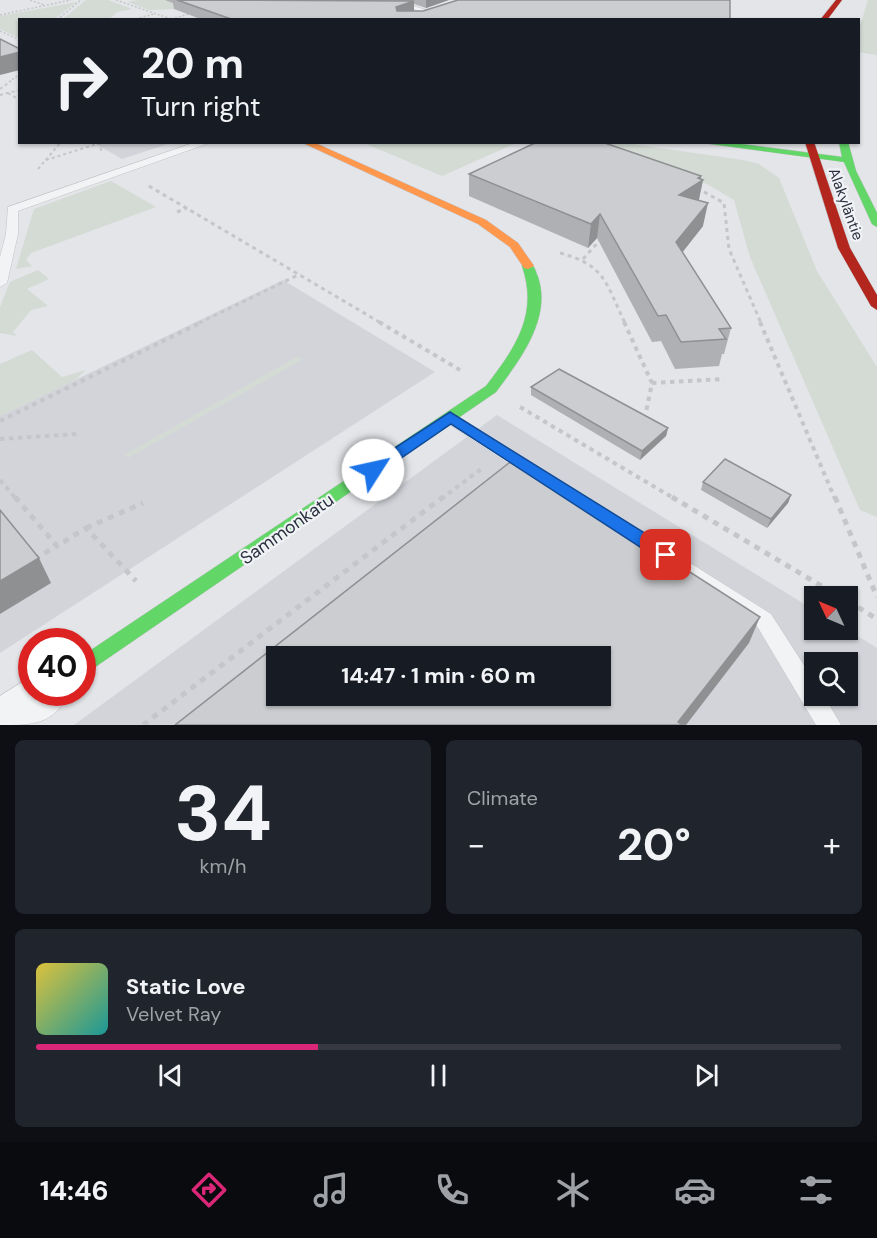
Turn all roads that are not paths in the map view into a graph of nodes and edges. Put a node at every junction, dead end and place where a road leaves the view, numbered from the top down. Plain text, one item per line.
1 (386, 0) edge
2 (838, 2) edge
3 (435, 10) joint
4 (410, 18) edge
5 (825, 18) edge
6 (839, 18) edge
7 (201, 144) edge
8 (312, 144) edge
9 (731, 144) edge
10 (844, 144) edge
11 (810, 149) edge
12 (848, 160) junction
13 (877, 224) edge
14 (12, 234) junction
15 (0, 238) edge
16 (0, 283) edge
17 (877, 306) edge
18 (450, 417) junction
19 (96, 658) edge
20 (26, 706) edge
21 (0, 724) edge
22 (829, 725) edge

1 - 3 lane
2 - 5 street
2 - 6 street
3 - 4 street
7 - 14 lane
8 - 18 street, Sammonkatu
9 - 11 street
10 - 12 street, Alakyläntie
11 - 12 street
11 - 17 street, Alakyläntie
12 - 13 street, Alakyläntie
14 - 15 lane
14 - 16 lane
18 - 19 street, Sammonkatu
18 - 22 lane
20 - 21 street

